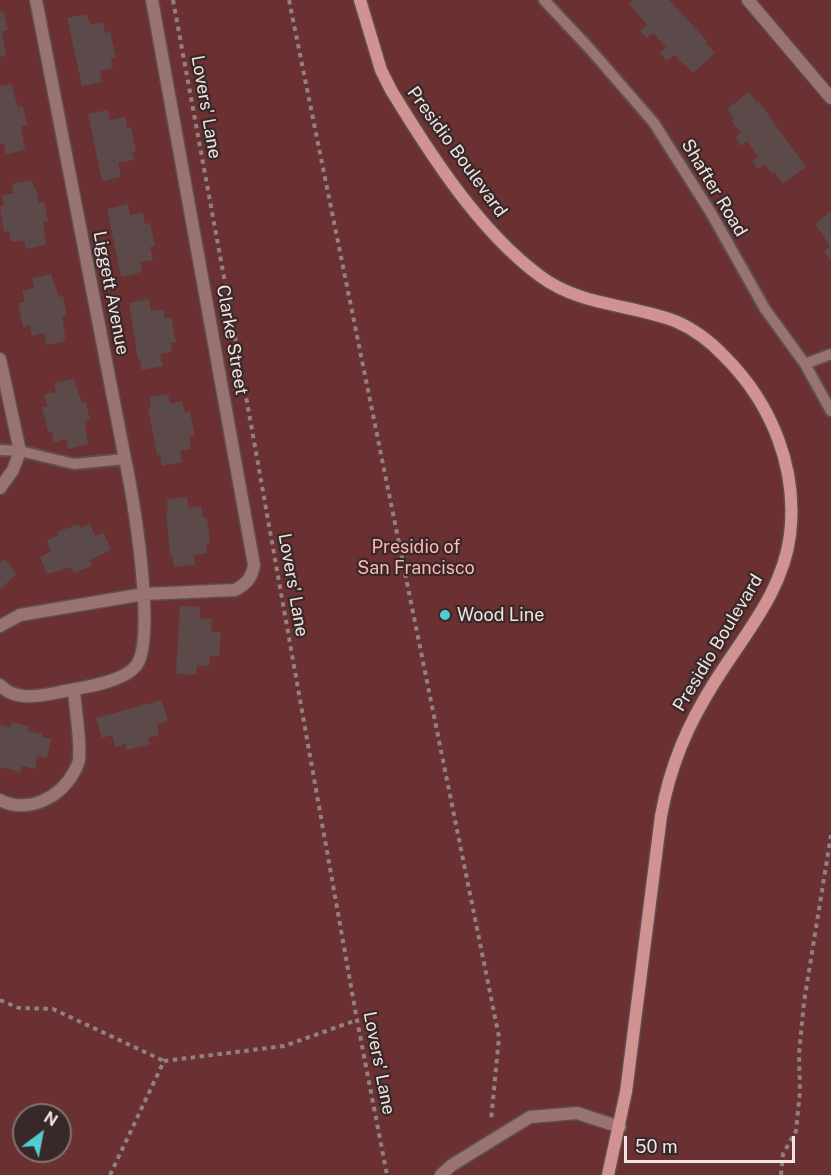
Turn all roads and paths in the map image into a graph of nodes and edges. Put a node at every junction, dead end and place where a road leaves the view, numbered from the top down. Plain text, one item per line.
1 (36, 0) edge
2 (152, 0) edge
3 (173, 0) edge
4 (289, 0) edge
5 (360, 0) edge
6 (544, 0) edge
7 (748, 0) edge
8 (831, 98) edge
9 (831, 354) edge
10 (0, 358) edge
11 (805, 364) junction
12 (831, 411) edge
13 (0, 450) edge
14 (20, 451) junction
15 (124, 459) junction
16 (0, 488) edge
17 (144, 594) junction
18 (0, 626) edge
19 (0, 685) edge
20 (74, 689) junction
21 (0, 800) edge
22 (831, 835) edge
23 (0, 1000) edge
24 (357, 1020) junction
25 (164, 1060) junction
26 (620, 1127) junction
27 (489, 1142) junction
28 (110, 1175) edge
29 (387, 1175) edge
30 (441, 1175) edge
31 (608, 1175) edge
32 (781, 1175) edge

1 - 15 street, Liggett Avenue
2 - 17 street, Clarke Street
3 - 24 path, Lovers' Lane
4 - 27 path
5 - 26 street, Presidio Boulevard
6 - 11 lane, Shafter Road
7 - 8 street
9 - 11 lane
10 - 14 street
11 - 12 lane, Shafter Road
13 - 14 lane
14 - 15 lane
14 - 16 street
15 - 17 street, Liggett Avenue
17 - 18 street
17 - 20 street, Liggett Avenue
19 - 20 street, Liggett Avenue
20 - 21 street
22 - 32 path
23 - 25 path
24 - 25 path
24 - 29 path, Lovers' Lane
25 - 28 path
26 - 27 street
26 - 31 street, Presidio Boulevard
27 - 30 street

